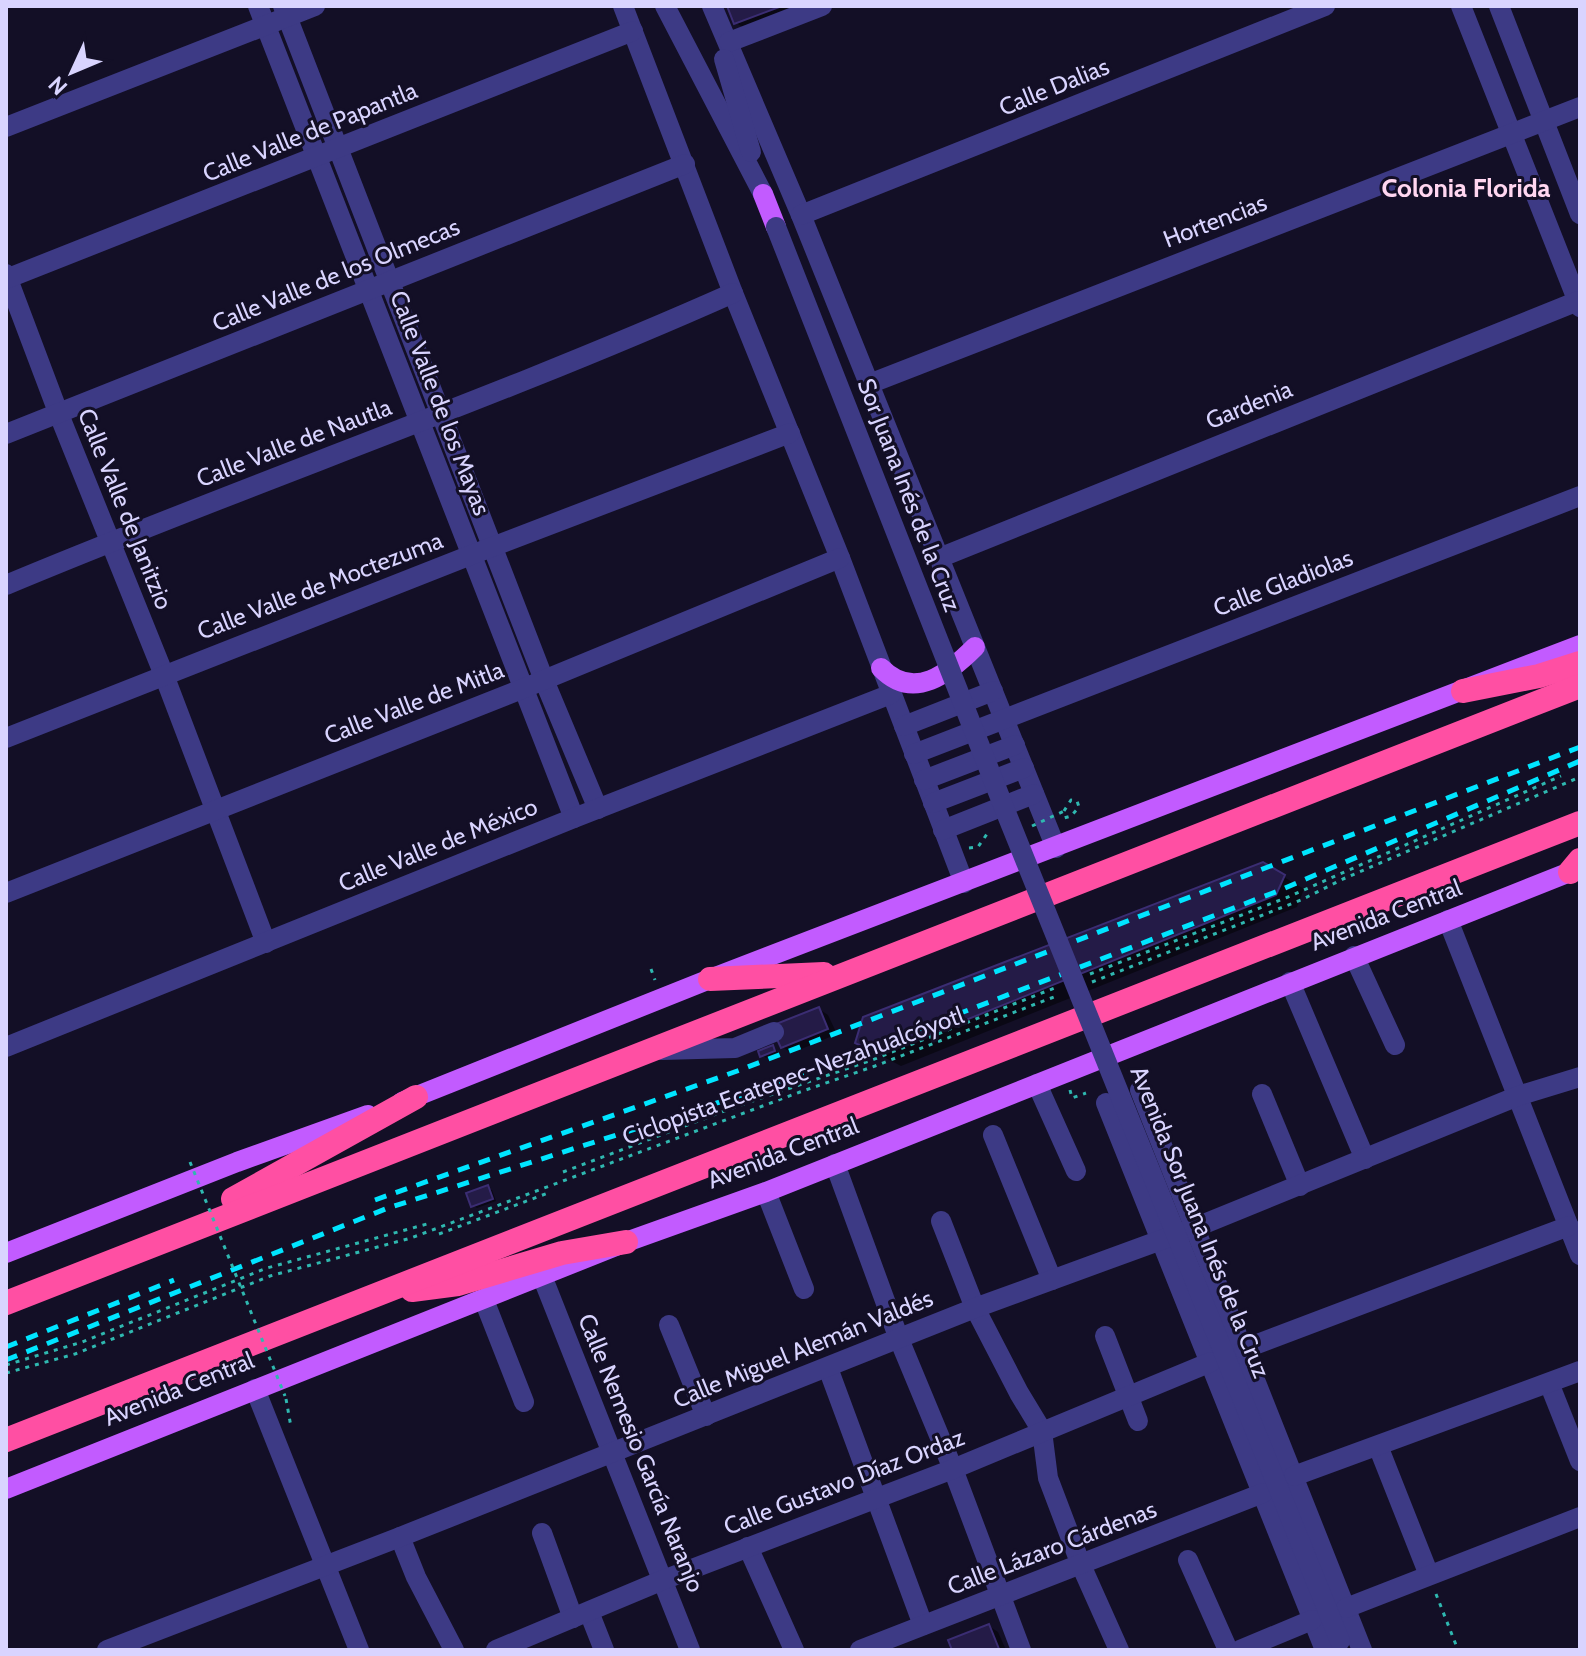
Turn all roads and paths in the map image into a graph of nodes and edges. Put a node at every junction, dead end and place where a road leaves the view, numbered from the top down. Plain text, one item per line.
1 (315, 6) edge
2 (623, 6) edge
3 (665, 6) edge
4 (710, 6) edge
5 (822, 6) edge
6 (1325, 6) edge
7 (1461, 6) edge
8 (1499, 6) edge
9 (285, 11) edge
10 (262, 16) edge
11 (633, 31) junction
12 (729, 42) junction
13 (1580, 107) edge
14 (1544, 121) junction
15 (6, 127) edge
16 (1512, 134) junction
17 (339, 149) junction
18 (317, 158) junction
19 (685, 164) junction
20 (763, 194) junction
21 (1580, 214) edge
22 (801, 215) junction
23 (776, 227) joint
24 (7, 277) edge
25 (390, 281) junction
26 (368, 290) junction
27 (733, 293) junction
28 (1579, 304) edge
29 (869, 384) junction
30 (58, 412) junction
31 (441, 414) junction
32 (419, 422) junction
33 (790, 433) junction
34 (6, 434) edge
35 (1580, 496) edge
36 (110, 541) junction
37 (493, 547) junction
38 (471, 555) junction
39 (840, 558) junction
40 (939, 558) junction
41 (6, 585) edge
42 (1580, 645) edge
43 (975, 647) junction
44 (1580, 663) edge
45 (881, 668) junction
46 (164, 675) junction
47 (544, 680) junction
48 (1580, 686) edge
49 (522, 689) junction
50 (993, 691) junction
51 (1463, 691) junction
52 (891, 694) junction
53 (1004, 718) junction
54 (904, 726) junction
55 (6, 738) edge
56 (1015, 745) junction
57 (914, 754) junction
58 (1024, 768) junction
59 (1580, 777) edge
60 (924, 780) junction
61 (1034, 794) junction
62 (933, 803) junction
63 (1053, 808) dead end
64 (213, 809) junction
65 (598, 809) junction
66 (1007, 815) joint
67 (574, 818) junction
68 (1580, 823) edge
69 (1032, 826) dead end
70 (943, 830) junction
71 (988, 834) dead end
72 (978, 847) dead end
73 (1056, 848) junction
74 (1577, 867) edge
75 (964, 883) junction
76 (6, 893) edge
77 (1301, 900) junction
78 (1297, 908) dead end
79 (1448, 920) junction
80 (266, 943) junction
81 (1354, 956) junction
82 (846, 973) junction
83 (710, 979) junction
84 (1290, 982) junction
85 (1081, 986) dead end
86 (1066, 992) dead end
87 (774, 1032) dead end
88 (1395, 1045) dead end
89 (6, 1047) edge
90 (647, 1050) junction
91 (1580, 1077) edge
92 (1037, 1084) junction
93 (1081, 1086) dead end
94 (1140, 1090) dead end
95 (1086, 1093) dead end
96 (1262, 1094) dead end
97 (1518, 1096) junction
98 (416, 1097) junction
99 (1106, 1103) dead end
100 (993, 1135) dead end
101 (1362, 1150) junction
102 (190, 1162) dead end
103 (835, 1164) junction
104 (1076, 1171) dead end
105 (1300, 1186) junction
106 (766, 1192) junction
107 (548, 1193) dead end
108 (941, 1221) dead end
109 (427, 1224) dead end
110 (1569, 1226) junction
111 (1194, 1228) junction
112 (439, 1234) dead end
113 (1160, 1240) junction
114 (626, 1242) junction
115 (149, 1246) junction
116 (6, 1253) edge
117 (1580, 1255) edge
118 (542, 1276) junction
119 (1052, 1280) junction
120 (804, 1289) dead end
121 (374, 1295) junction
122 (484, 1300) junction
123 (6, 1303) edge
124 (975, 1308) junction
125 (669, 1325) dead end
126 (1105, 1336) dead end
127 (899, 1339) junction
128 (1244, 1349) junction
129 (1211, 1362) junction
130 (6, 1365) edge
131 (828, 1368) junction
132 (1580, 1371) edge
133 (6, 1373) edge
134 (1549, 1383) junction
135 (255, 1389) junction
136 (1129, 1396) junction
137 (524, 1402) dead end
138 (706, 1416) junction
139 (1138, 1421) dead end
140 (291, 1423) dead end
141 (1042, 1431) junction
142 (6, 1440) edge
143 (1378, 1446) junction
144 (613, 1453) junction
145 (1580, 1461) edge
146 (953, 1469) junction
147 (1294, 1476) junction
148 (6, 1489) edge
149 (1263, 1493) junction
150 (877, 1496) junction
151 (1580, 1517) edge
152 (542, 1533) dead end
153 (400, 1537) junction
154 (748, 1547) junction
155 (1188, 1560) dead end
156 (1081, 1565) junction
157 (327, 1566) junction
158 (1429, 1575) junction
159 (663, 1580) junction
160 (1000, 1596) junction
161 (1346, 1608) junction
162 (581, 1615) junction
163 (1312, 1620) junction
164 (923, 1625) junction
165 (1336, 1647) edge
166 (107, 1650) edge
167 (359, 1650) edge
168 (454, 1650) edge
169 (496, 1650) edge
170 (604, 1650) edge
171 (690, 1650) edge
172 (794, 1650) edge
173 (860, 1650) edge
174 (1021, 1650) edge
175 (1119, 1650) edge
176 (1228, 1650) edge
177 (1240, 1650) edge
178 (1362, 1650) edge
179 (1458, 1650) edge

1 - 9 street
2 - 11 street
3 - 20 street, Sor Juana Inés de la Cruz
4 - 12 street
4 - 20 street, Sor Juana Inés de la Cruz
5 - 12 street
6 - 22 street, Calle Dalias
7 - 16 street
8 - 14 street
9 - 10 street
9 - 17 street, Calle Valle de los Mayas
10 - 15 street
10 - 18 street, Calle Valle de los Mayas
11 - 17 street, Calle Valle de Papantla
11 - 19 street
12 - 22 street
13 - 14 street, Hortencias
14 - 16 street, Hortencias
14 - 21 street
16 - 28 street
16 - 29 street, Hortencias
17 - 18 street, Calle Valle de Papantla
17 - 25 street, Calle Valle de los Mayas
18 - 24 street, Calle Valle de Papantla
18 - 26 street, Calle Valle de los Mayas
19 - 25 street, Calle Valle de los Olmecas
19 - 27 street
20 - 23 main road, Sor Juana Inés de la Cruz
22 - 29 street
23 - 66 street, Sor Juana Inés de la Cruz, bridge
24 - 30 street, Calle Valle de Janitzio
25 - 26 street, Calle Valle de los Olmecas
25 - 31 street, Calle Valle de los Mayas
26 - 30 street, Calle Valle de los Olmecas
26 - 32 street, Calle Valle de los Mayas
27 - 31 street, Calle Valle de Nautla
27 - 33 street
28 - 40 street, Gardenia
29 - 40 street
30 - 34 street, Calle Valle de los Olmecas
30 - 36 street, Calle Valle de Janitzio
31 - 32 street, Calle Valle de Nautla
31 - 37 street, Calle Valle de los Mayas
32 - 36 street, Calle Valle de Nautla
32 - 38 street, Calle Valle de los Mayas
33 - 37 street, Calle Valle de Moctezuma
33 - 39 street
35 - 53 street, Calle Gladiolas
36 - 41 street, Calle Valle de Nautla
36 - 46 street, Calle Valle de Janitzio
37 - 38 street, Calle Valle de Moctezuma
37 - 47 street, Calle Valle de los Mayas
38 - 46 street, Calle Valle de Moctezuma
38 - 49 street, Calle Valle de los Mayas
39 - 45 street
39 - 47 street, Calle Valle de Mitla
40 - 43 street
42 - 51 main road
43 - 45 main road
43 - 50 street
44 - 51 highway
45 - 52 street
46 - 55 street, Calle Valle de Moctezuma
46 - 64 street, Calle Valle de Janitzio
47 - 49 street, Calle Valle de Mitla
47 - 65 street, Calle Valle de los Mayas
48 - 82 highway
49 - 64 street, Calle Valle de Mitla
49 - 67 street, Calle Valle de los Mayas
50 - 53 street
50 - 54 street
51 - 73 main road
52 - 54 street
52 - 65 street, Calle Valle de México
53 - 56 street
53 - 57 street, Calle Gladiolas
54 - 57 street
56 - 58 street
56 - 60 street
57 - 60 street
58 - 61 street
58 - 62 street
59 - 77 path
60 - 62 street
61 - 70 street
61 - 73 street
62 - 70 street
63 - 69 path, bridge
64 - 76 street, Calle Valle de Mitla
64 - 80 street, Calle Valle de Janitzio
65 - 67 street, Calle Valle de México
66 - 165 street, Avenida Sor Juana Inés de la Cruz, bridge
67 - 80 street, Calle Valle de México
68 - 121 highway, Avenida Central
70 - 75 street
71 - 72 path
73 - 75 main road
74 - 79 main road, Avenida Central
75 - 83 main road
77 - 78 path
77 - 85 path
79 - 81 main road, Avenida Central
79 - 97 street
80 - 89 street, Calle Valle de México
81 - 84 main road, Avenida Central
81 - 88 street
82 - 83 highway
82 - 90 highway
83 - 98 main road
84 - 92 main road, Avenida Central
84 - 101 street
86 - 133 path, Ciclopista Ecatepec-Nezahualcóyotl
87 - 90 street
90 - 115 highway
91 - 97 street, Calle Miguel Alemán Valdés
92 - 103 main road, Avenida Central
92 - 104 street
93 - 95 path
94 - 111 street, Avenida Sor Juana Inés de la Cruz
96 - 105 street
97 - 101 street, Calle Miguel Alemán Valdés
97 - 110 street
98 - 115 highway
98 - 116 main road
99 - 113 street, Avenida Sor Juana Inés de la Cruz
100 - 119 street
101 - 105 street, Calle Miguel Alemán Valdés
102 - 140 path, bridge
103 - 106 main road, Avenida Central
103 - 127 street
105 - 111 street, Calle Miguel Alemán Valdés
106 - 114 main road, Avenida Central
106 - 120 street
107 - 112 path
108 - 124 street
109 - 130 path
110 - 117 street
110 - 128 street
111 - 113 street, Calle Miguel Alemán Valdés
111 - 128 street, Avenida Sor Juana Inés de la Cruz
113 - 119 street, Calle Miguel Alemán Valdés
113 - 129 street, Avenida Sor Juana Inés de la Cruz
114 - 118 main road, Avenida Central
114 - 121 highway
115 - 123 highway
118 - 122 main road, Avenida Central
118 - 144 street, Calle Nemesio García Naranjo
119 - 124 street, Calle Miguel Alemán Valdés
121 - 142 highway, Avenida Central
122 - 135 main road, Avenida Central
122 - 137 street
124 - 127 street, Calle Miguel Alemán Valdés
124 - 141 street
125 - 138 street
126 - 136 street
127 - 131 street, Calle Miguel Alemán Valdés
127 - 146 street
128 - 147 street, Avenida Sor Juana Inés de la Cruz
129 - 136 street, Calle Gustavo Díaz Ordaz
129 - 149 street, Avenida Sor Juana Inés de la Cruz
131 - 138 street, Calle Miguel Alemán Valdés
131 - 150 street
132 - 134 street
134 - 143 street
134 - 145 street
135 - 148 main road, Avenida Central
135 - 157 street
136 - 139 street
136 - 141 street, Calle Gustavo Díaz Ordaz
138 - 144 street, Calle Miguel Alemán Valdés
141 - 146 street, Calle Gustavo Díaz Ordaz
141 - 156 street
143 - 147 street
143 - 158 street
144 - 153 street, Calle Miguel Alemán Valdés
144 - 159 street, Calle Nemesio García Naranjo
146 - 150 street, Calle Gustavo Díaz Ordaz
146 - 160 street
147 - 161 street, Avenida Sor Juana Inés de la Cruz
149 - 156 street, Calle Lázaro Cárdenas
149 - 163 street, Avenida Sor Juana Inés de la Cruz
150 - 154 street, Calle Gustavo Díaz Ordaz
150 - 164 street
151 - 158 street
152 - 162 street
153 - 157 street, Calle Miguel Alemán Valdés
153 - 168 street
154 - 159 street, Calle Gustavo Díaz Ordaz
154 - 172 street
155 - 176 street
156 - 160 street, Calle Lázaro Cárdenas
156 - 175 street
157 - 166 street, Calle Miguel Alemán Valdés
157 - 167 street
158 - 161 street
158 - 179 path
159 - 162 street, Calle Gustavo Díaz Ordaz
159 - 171 street, Calle Nemesio García Naranjo
160 - 164 street, Calle Lázaro Cárdenas
160 - 174 street
161 - 178 street, Avenida Sor Juana Inés de la Cruz
162 - 169 street, Calle Gustavo Díaz Ordaz
162 - 170 street
163 - 165 street, Avenida Sor Juana Inés de la Cruz
163 - 177 street
164 - 173 street, Calle Lázaro Cárdenas

